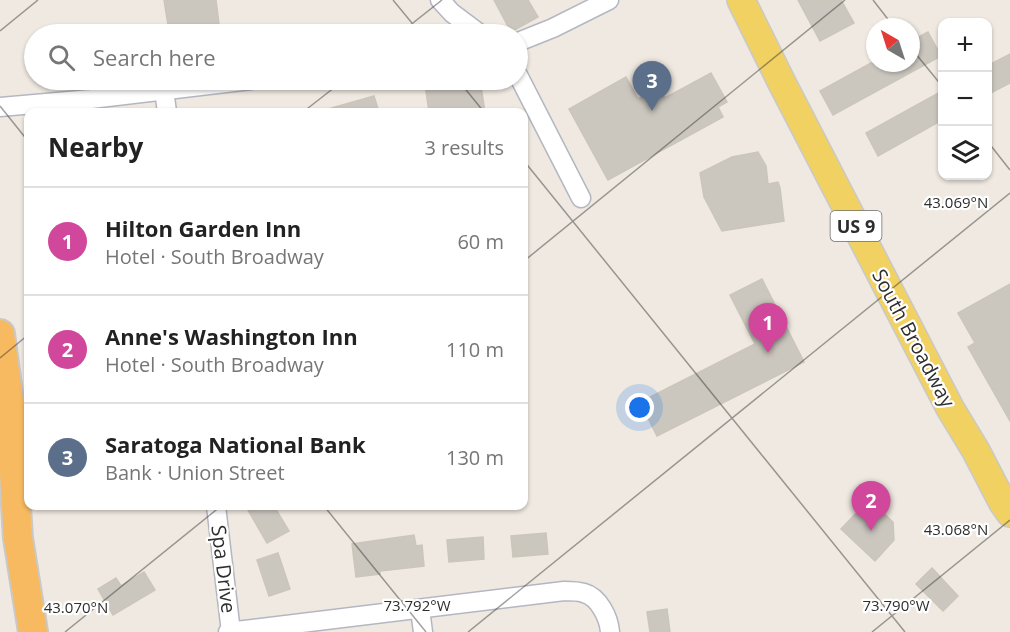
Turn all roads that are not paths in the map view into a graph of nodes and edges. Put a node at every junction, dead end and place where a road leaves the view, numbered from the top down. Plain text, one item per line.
1 (440, 0) edge
2 (609, 0) edge
3 (741, 0) edge
4 (467, 24) edge
5 (528, 38) edge
6 (164, 90) joint
7 (526, 90) edge
8 (0, 107) edge
9 (166, 108) edge
10 (581, 198) dead end
11 (0, 334) edge
12 (976, 451) junction
13 (1010, 483) edge
14 (216, 510) edge
15 (1010, 513) edge
16 (420, 609) junction
17 (33, 632) edge
18 (230, 632) edge
19 (423, 632) edge
20 (610, 632) edge

1 - 4 street
2 - 5 street
3 - 12 main road, South Broadway / US 9
6 - 8 street
6 - 9 street
7 - 10 street
11 - 17 highway
12 - 13 main road, South Broadway / US 9
12 - 15 main road, South Broadway / US 9
14 - 18 street, Spa Drive
16 - 18 street
16 - 19 street
16 - 20 street

